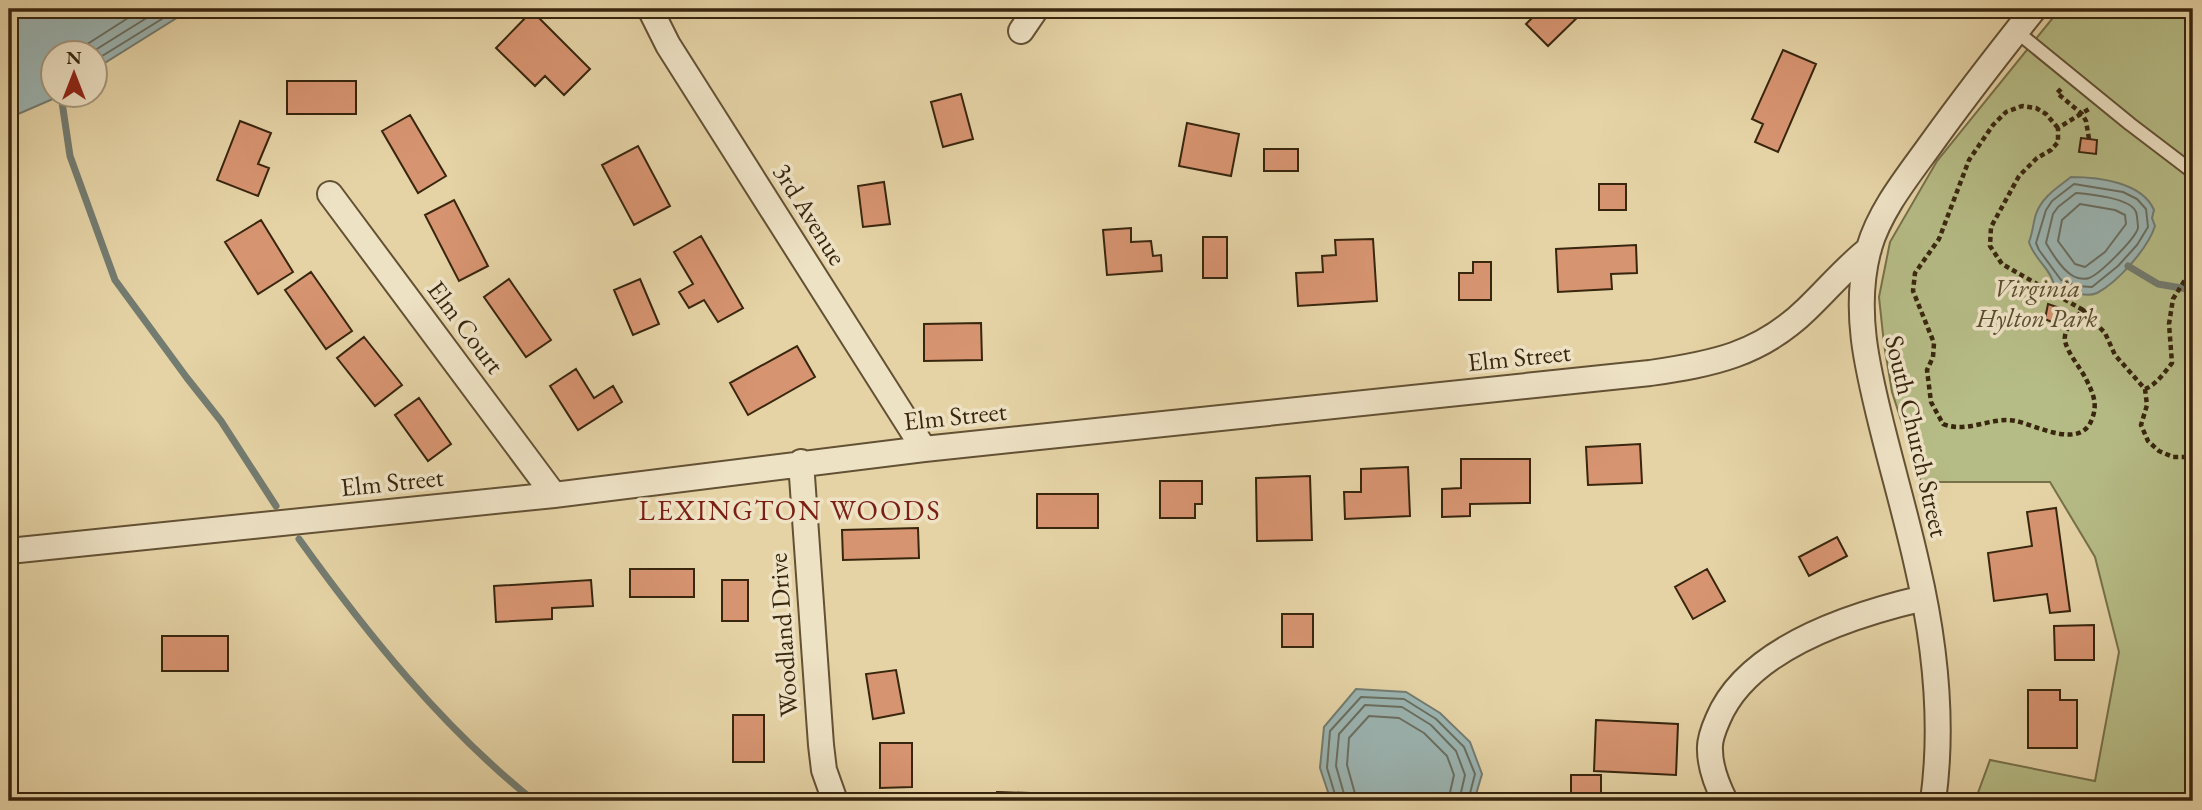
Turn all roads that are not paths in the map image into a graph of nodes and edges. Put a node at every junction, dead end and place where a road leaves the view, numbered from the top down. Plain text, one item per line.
1 (650, 9) edge
2 (1037, 9) edge
3 (2034, 9) edge
4 (1021, 31) dead end
5 (2016, 31) junction
6 (2193, 172) edge
7 (330, 194) dead end
8 (1869, 249) junction
9 (924, 449) junction
10 (801, 462) junction
11 (554, 495) junction
12 (9, 551) edge
13 (1924, 597) junction
14 (835, 801) edge
15 (1724, 801) edge
16 (1933, 801) edge

1 - 9 street, 3rd Avenue
2 - 4 street
3 - 5 street, South Church Street
5 - 6 lane
5 - 8 street, South Church Street
7 - 11 street, Elm Court
8 - 9 street, Elm Street
8 - 13 street, South Church Street
9 - 10 street, Elm Street
10 - 11 street, Elm Street
10 - 14 street, Woodland Drive
11 - 12 street, Elm Street
13 - 15 street
13 - 16 street, South Church Street

